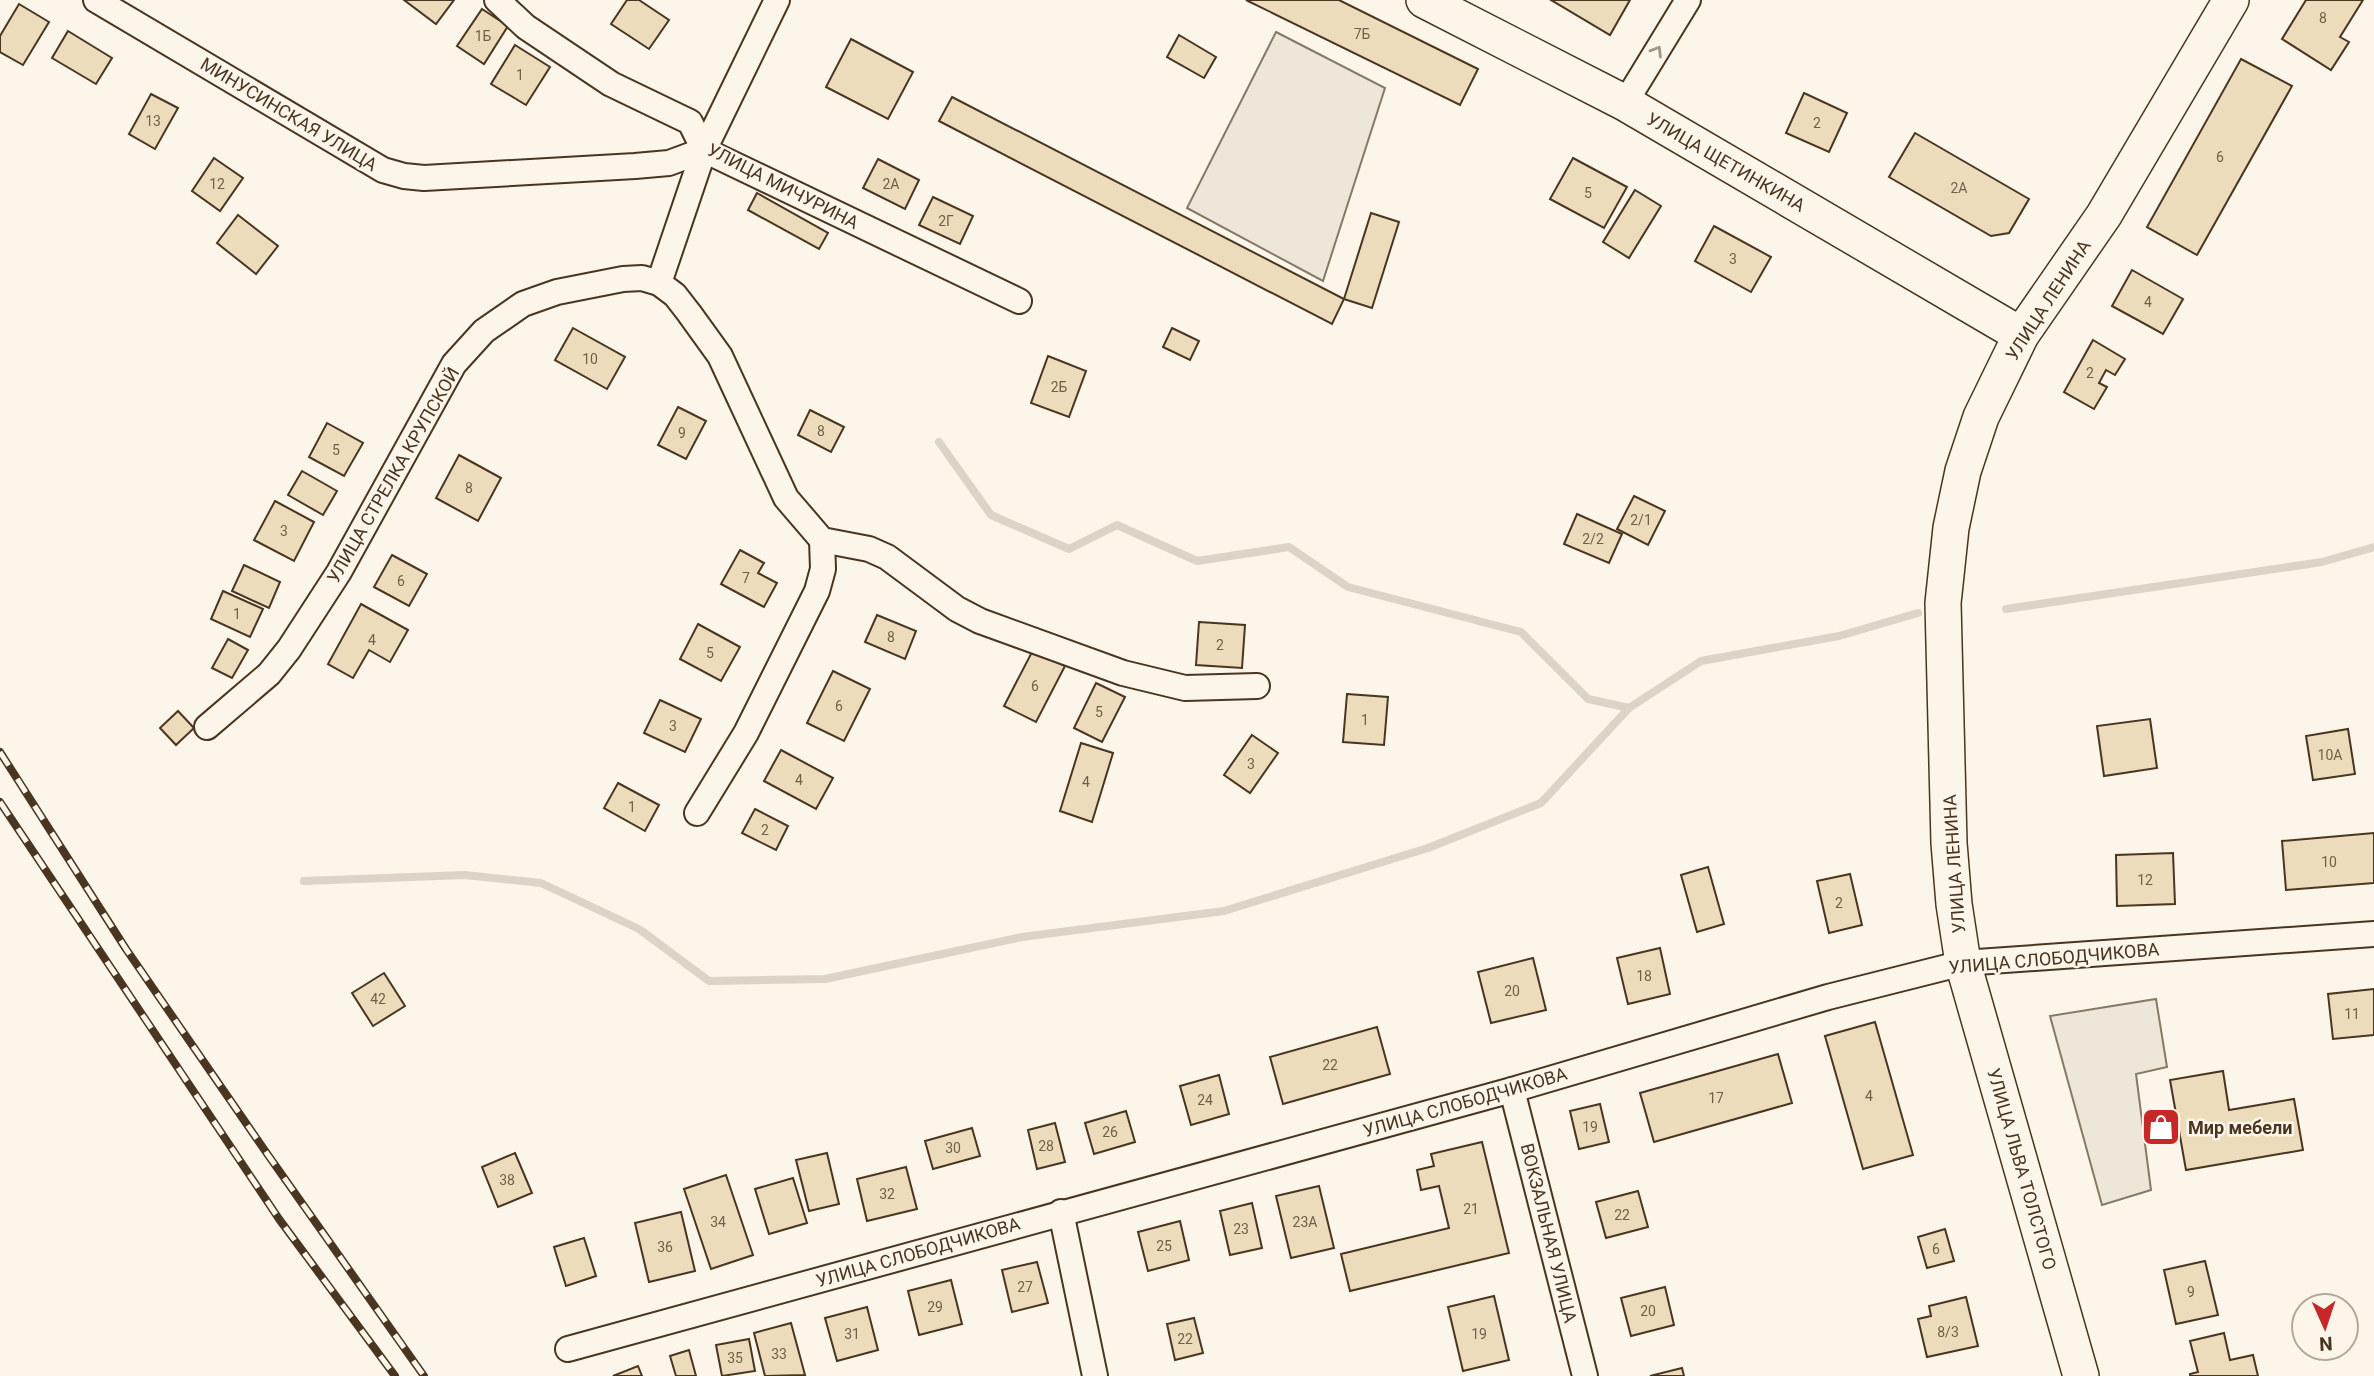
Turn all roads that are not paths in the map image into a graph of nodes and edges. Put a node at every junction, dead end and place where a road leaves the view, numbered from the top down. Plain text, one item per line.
1 (96, 0) edge
2 (498, 0) edge
3 (777, 0) edge
4 (1424, 0) edge
5 (1688, 0) edge
6 (2231, 0) edge
7 (1625, 103) junction
8 (704, 150) junction
9 (659, 283) junction
10 (1019, 301) dead end
11 (2021, 335) junction
12 (822, 540) junction
13 (1257, 686) dead end
14 (207, 727) dead end
15 (697, 813) dead end
16 (2374, 934) edge
17 (1963, 963) junction
18 (1512, 1090) junction
19 (1061, 1212) junction
20 (568, 1349) dead end
21 (1095, 1376) edge
22 (1586, 1376) edge
23 (2081, 1376) edge

1 - 8 street, МИНУСИНСКАЯ УЛИЦА
2 - 8 street, УЛИЦА МИЧУРИНА
3 - 8 street
4 - 7 main road, УЛИЦА ЩЕТИНКИНА
7 -> 5 street
6 - 11 main road, УЛИЦА ЛЕНИНА
7 - 11 main road, УЛИЦА ЩЕТИНКИНА
8 - 9 street
8 - 10 street, УЛИЦА МИЧУРИНА
9 - 12 street
9 - 14 street, УЛИЦА СТРЕЛКА КРУПСКОЙ
11 - 17 main road, УЛИЦА ЛЕНИНА
12 - 13 street
12 - 15 street
16 - 17 street, УЛИЦА СЛОБОДЧИКОВА
17 - 18 street, УЛИЦА СЛОБОДЧИКОВА
17 - 23 main road, УЛИЦА ЛЬВА ТОЛСТОГО
18 - 19 street, УЛИЦА СЛОБОДЧИКОВА
18 - 22 street, ВОКЗАЛЬНАЯ УЛИЦА
19 - 20 street, УЛИЦА СЛОБОДЧИКОВА
19 - 21 street

